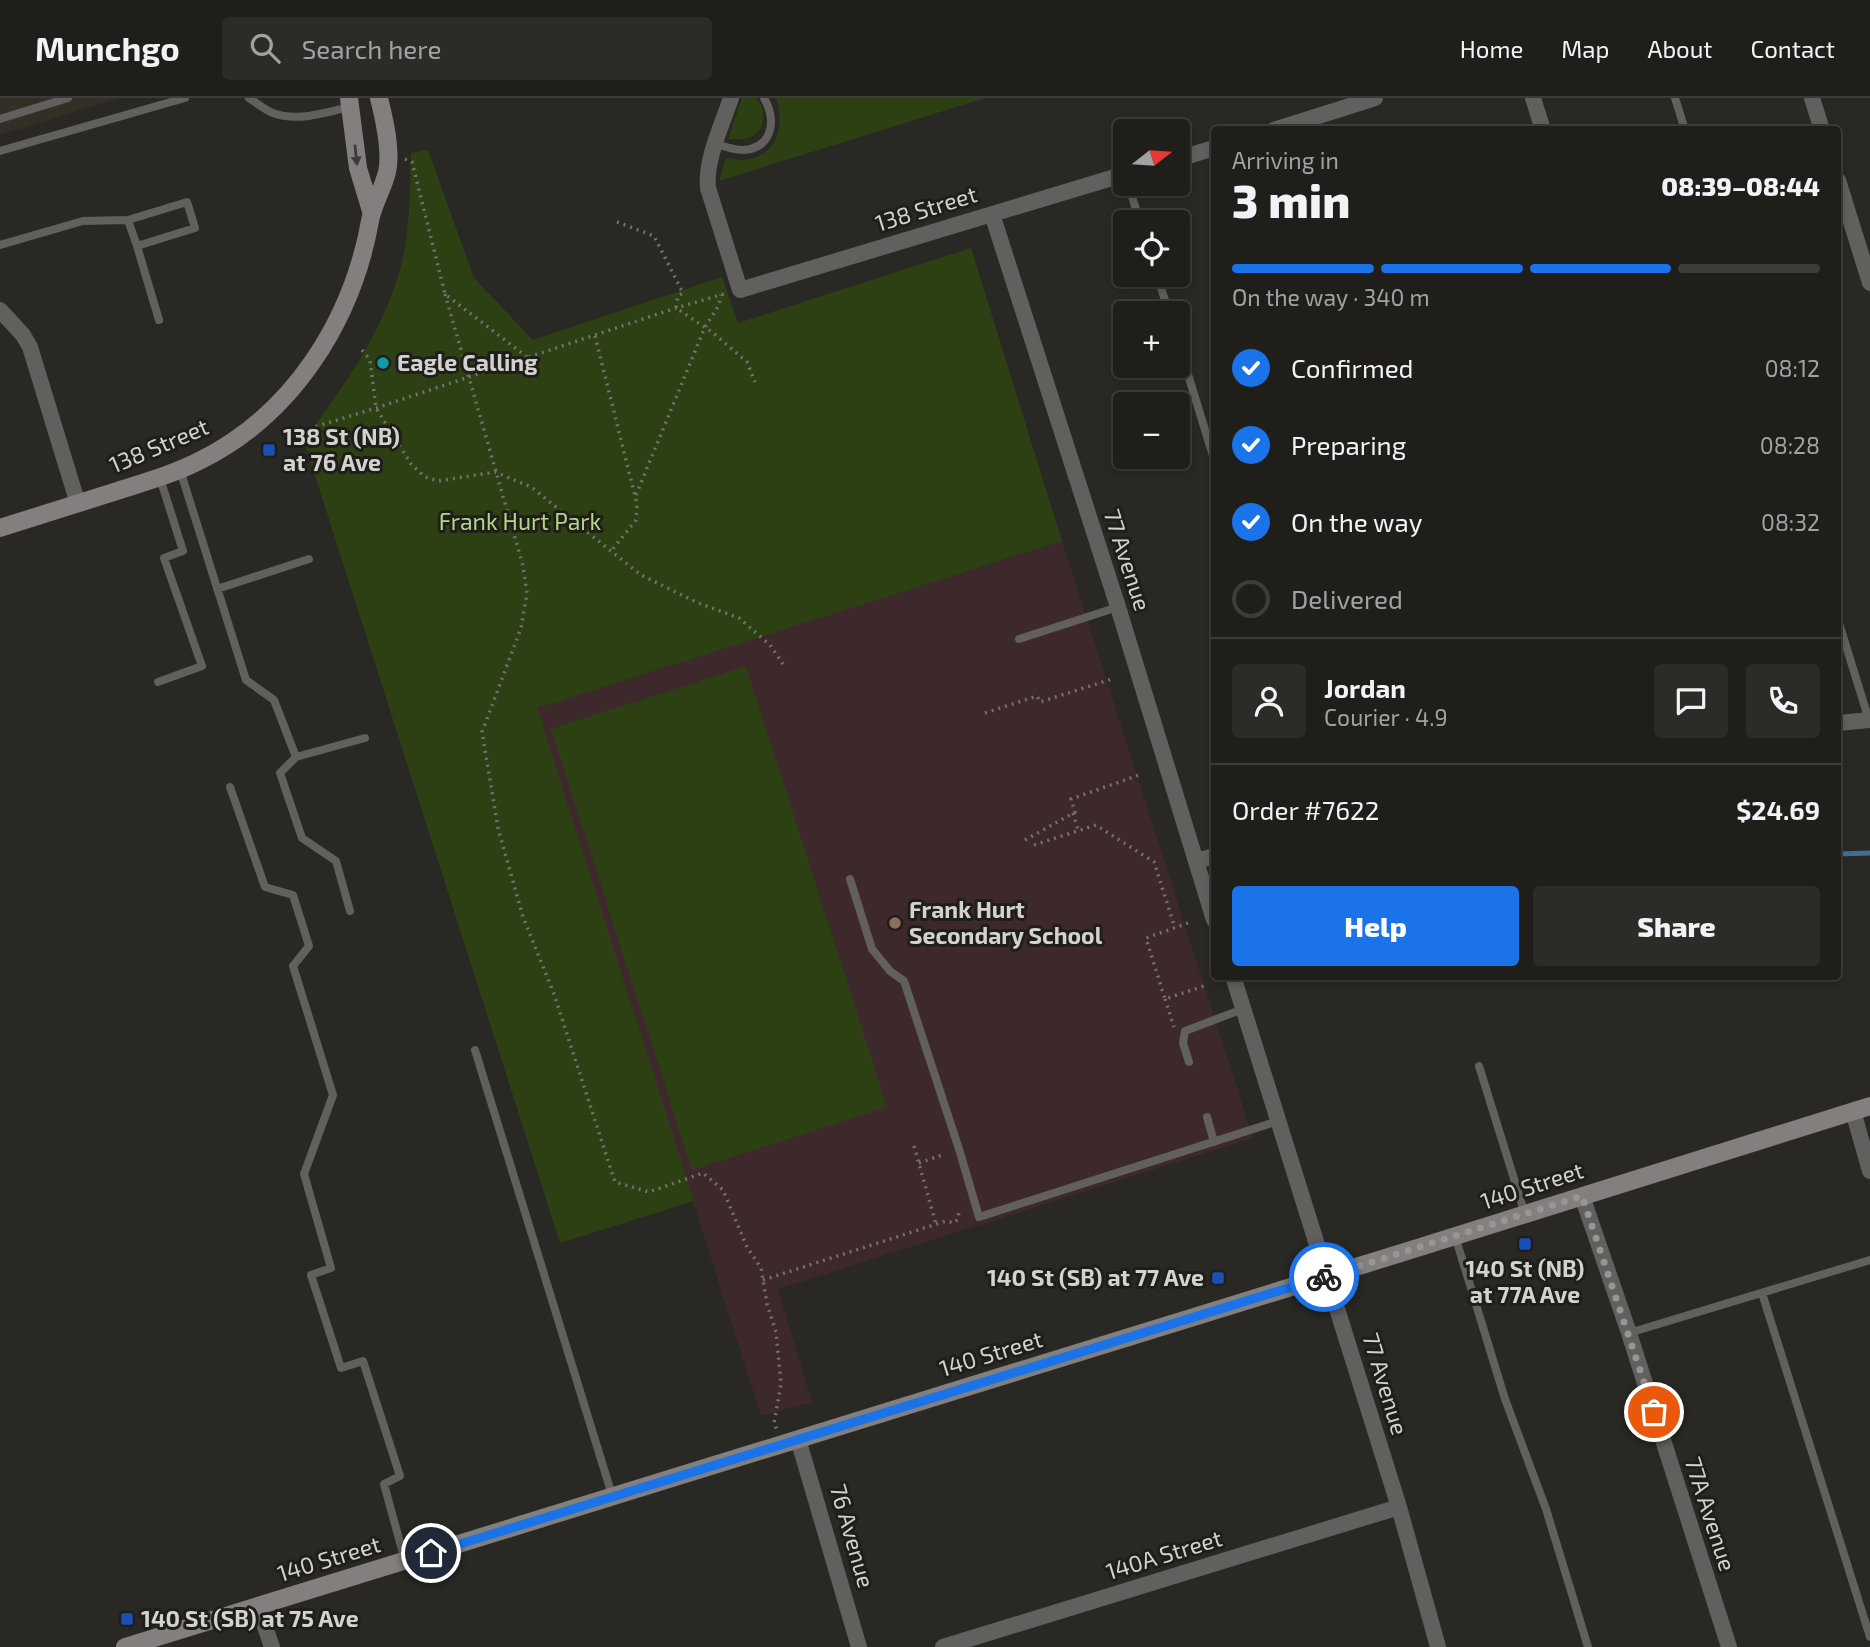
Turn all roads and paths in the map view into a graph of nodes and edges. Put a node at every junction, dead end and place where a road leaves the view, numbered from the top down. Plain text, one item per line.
1 (68, 98) edge
2 (186, 98) edge
3 (249, 98) edge
4 (731, 98) edge
5 (764, 98) edge
6 (1375, 98) edge
7 (1533, 98) edge
8 (1675, 98) edge
9 (1812, 98) edge
10 (378, 99) edge
11 (350, 102) edge
12 (0, 119) edge
13 (1287, 126) edge
14 (1542, 126) edge
15 (1684, 126) edge
16 (1821, 126) edge
17 (716, 144) junction
18 (1211, 149) edge
19 (0, 151) edge
20 (1190, 155) edge
21 (400, 158) dead end
22 (1113, 179) edge
23 (1841, 190) edge
24 (372, 211) junction
25 (992, 214) junction
26 (128, 220) junction
27 (617, 222) dead end
28 (0, 245) edge
29 (137, 246) junction
30 (1870, 284) edge
31 (735, 291) junction
32 (445, 294) junction
33 (721, 295) junction
34 (676, 308) junction
35 (0, 310) edge
36 (159, 320) dead end
37 (705, 327) junction
38 (595, 336) junction
39 (362, 350) dead end
40 (527, 357) junction
41 (469, 377) junction
42 (1189, 378) edge
43 (755, 382) dead end
44 (376, 408) junction
45 (289, 435) dead end
46 (1211, 449) edge
47 (180, 470) junction
48 (495, 472) junction
49 (160, 478) junction
50 (635, 497) junction
51 (78, 504) junction
52 (0, 528) edge
53 (611, 551) junction
54 (309, 559) dead end
55 (217, 589) junction
56 (1118, 607) junction
57 (1841, 630) edge
58 (1019, 639) dead end
59 (783, 664) dead end
60 (1112, 679) dead end
61 (158, 682) dead end
62 (985, 713) dead end
63 (1869, 720) edge
64 (1841, 723) edge
65 (365, 738) dead end
66 (296, 757) junction
67 (1142, 774) dead end
68 (230, 787) dead end
69 (1073, 813) junction
70 (1079, 830) junction
71 (1024, 840) dead end
72 (1034, 845) dead end
73 (1211, 857) edge
74 (1197, 861) junction
75 (850, 879) dead end
76 (1211, 910) edge
77 (350, 911) dead end
78 (1188, 923) dead end
79 (1175, 928) junction
80 (1234, 980) edge
81 (1207, 985) dead end
82 (1165, 999) junction
83 (1243, 1009) junction
84 (1175, 1030) dead end
85 (475, 1050) dead end
86 (1189, 1062) dead end
87 (1479, 1066) dead end
88 (1861, 1108) edge
89 (1207, 1117) dead end
90 (1278, 1121) junction
91 (1214, 1142) junction
92 (914, 1146) dead end
93 (946, 1154) dead end
94 (919, 1163) junction
95 (1870, 1171) edge
96 (1582, 1196) junction
97 (959, 1211) dead end
98 (1525, 1214) junction
99 (936, 1224) junction
100 (1455, 1236) junction
101 (1870, 1260) edge
102 (1327, 1276) junction
103 (763, 1280) junction
104 (1762, 1293) junction
105 (1629, 1333) junction
106 (777, 1432) dead end
107 (798, 1439) junction
108 (612, 1497) junction
109 (1399, 1507) junction
110 (405, 1561) junction
111 (258, 1606) junction
112 (1870, 1637) edge
113 (125, 1647) edge
114 (272, 1647) edge
115 (859, 1647) edge
116 (943, 1647) edge
117 (1438, 1647) edge
118 (1588, 1647) edge
119 (1729, 1647) edge

1 - 12 lane
2 - 19 lane
3 - 11 lane
4 - 17 street
5 - 17 lane
6 - 13 street
7 - 14 street
8 - 15 lane
9 - 16 street
10 - 24 main road
11 -> 24 main road
17 - 31 street
18 - 20 street
21 - 32 path
22 - 25 street, 138 Street
23 - 30 street
24 - 47 main road, 138 Street
25 - 31 street, 138 Street
25 - 56 street, 77 Avenue
26 - 28 lane
26 - 29 lane
26 - 29 lane
27 - 34 path
29 - 36 lane
31 - 33 path
32 - 40 path
32 - 41 path
33 - 34 path
33 - 37 path
34 - 37 path
34 - 38 path
35 - 51 street
37 - 43 path
37 - 50 path
38 - 40 path
38 - 50 path
39 - 44 path
40 - 41 path
41 - 44 path
41 - 48 path
42 - 46 lane
44 - 45 path
44 - 48 path
47 - 49 main road, 138 Street
47 - 55 lane
48 - 53 path
48 - 103 path
49 - 51 main road, 138 Street
49 - 61 lane
50 - 53 path
51 - 52 main road, 138 Street
53 - 59 path
54 - 55 lane
55 - 66 lane
56 - 58 lane
56 - 74 street, 77 Avenue
57 - 63 lane
60 - 62 path
63 - 64 street
65 - 66 lane
66 - 77 lane
67 - 69 path
68 - 110 lane
69 - 70 path
69 - 71 path
70 - 72 path
70 - 79 path
73 - 74 street
74 - 76 street, 77 Avenue
75 - 91 lane
78 - 79 path
79 - 82 path
80 - 83 street, 77 Avenue
81 - 82 path
82 - 84 path
83 - 86 lane
83 - 90 street, 77 Avenue
85 - 108 lane
87 - 98 lane
88 - 95 street
88 - 96 main road, 140 Street
89 - 91 lane
90 - 91 lane
90 - 102 street, 77 Avenue
92 - 94 path
93 - 94 path
94 - 99 path
96 - 98 main road, 140 Street
96 - 105 street, 77A Avenue
97 - 99 path
98 - 100 main road, 140 Street
99 - 103 path
100 - 102 main road, 140 Street
100 - 118 lane
101 - 104 lane
102 - 107 main road, 140 Street
102 - 109 street, 77 Avenue
103 - 106 path
104 - 105 lane
104 - 112 lane
105 - 119 street, 77A Avenue
107 - 108 main road, 140 Street
107 - 115 street, 76 Avenue
108 - 110 main road, 140 Street
109 - 116 street, 140A Street
109 - 117 street, 77 Avenue
110 - 111 main road, 140 Street
111 - 113 main road, 140 Street
111 - 114 street

